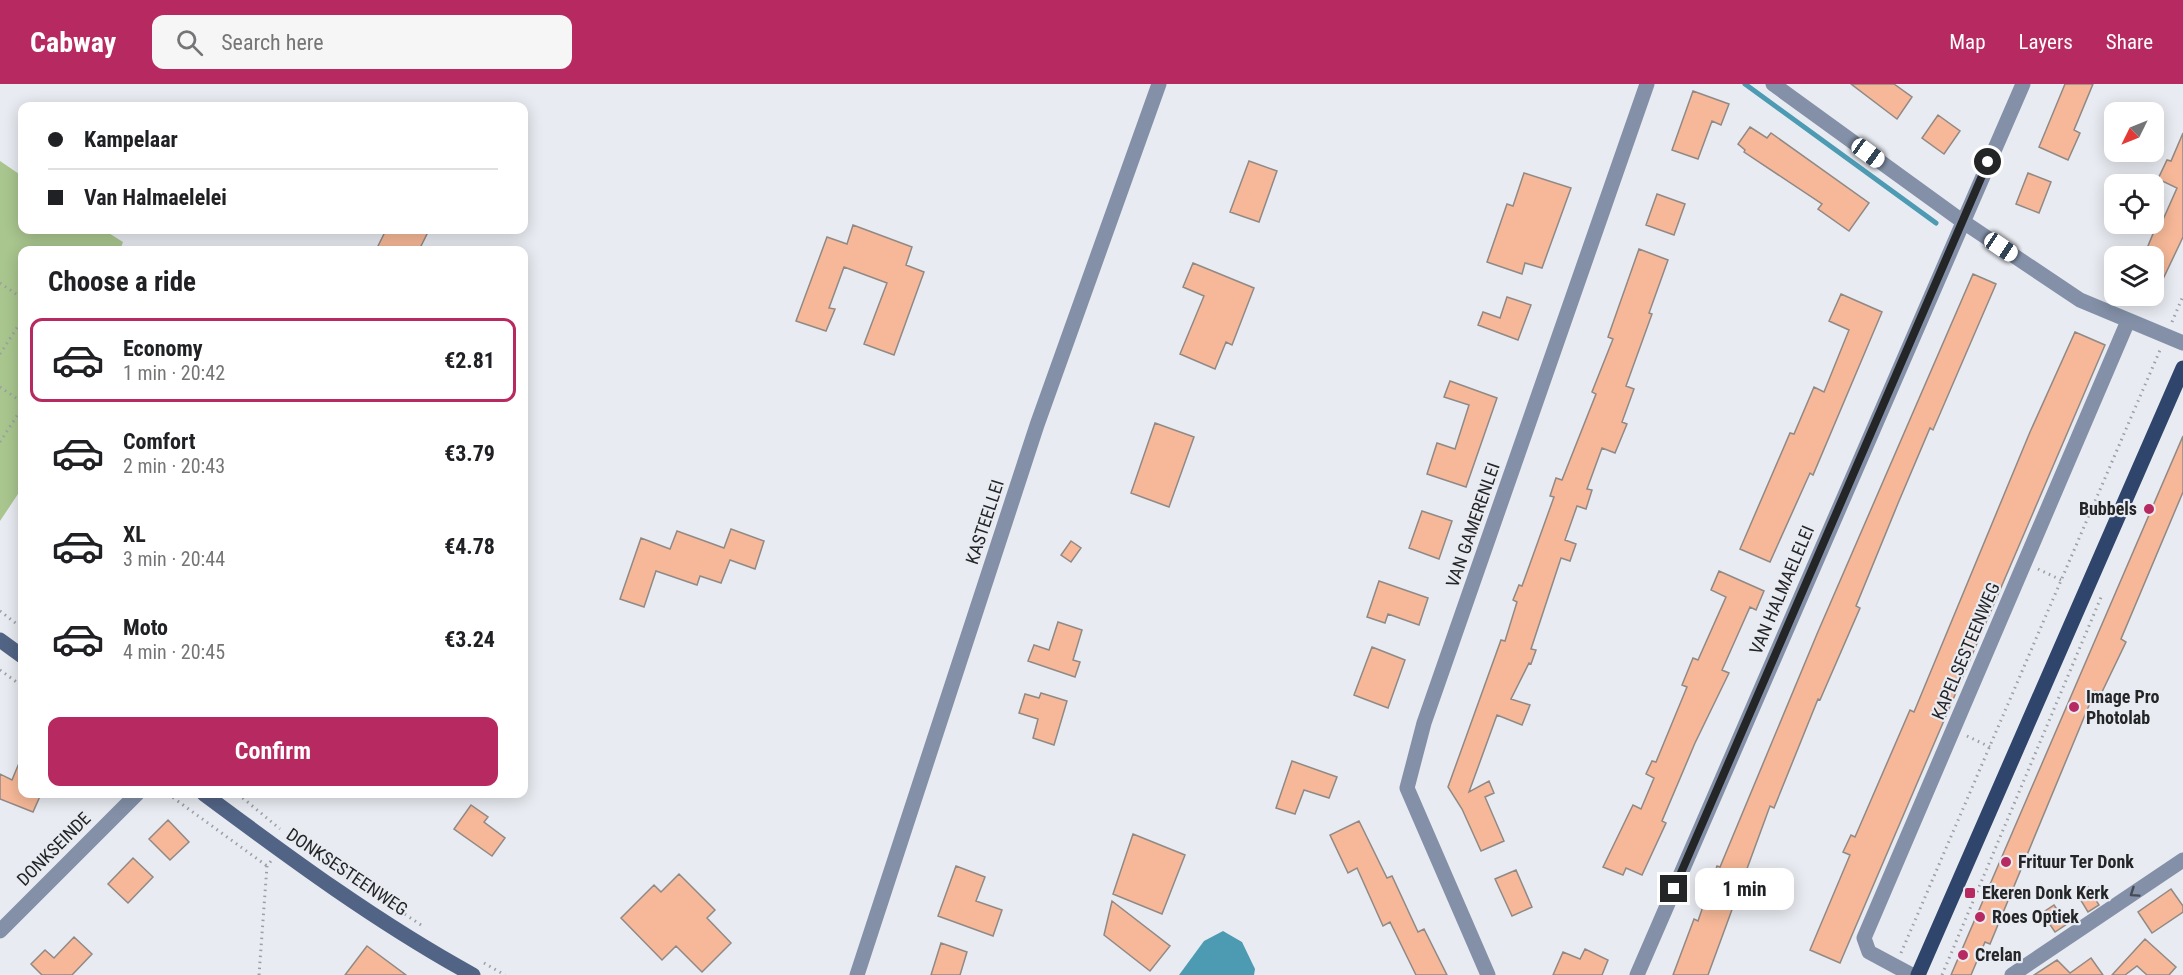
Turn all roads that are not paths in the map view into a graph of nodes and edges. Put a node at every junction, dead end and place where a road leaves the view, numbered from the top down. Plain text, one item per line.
1 (1159, 84) edge
2 (1647, 84) edge
3 (1773, 84) edge
4 (2023, 84) edge
5 (1962, 221) junction
6 (2127, 321) junction
7 (2183, 343) edge
8 (2183, 368) edge
9 (0, 640) edge
10 (18, 653) edge
11 (132, 798) edge
12 (209, 798) edge
13 (2183, 860) edge
14 (0, 931) edge
15 (473, 975) edge
16 (857, 975) edge
17 (1488, 975) edge
18 (1637, 975) edge
19 (1912, 975) edge
20 (1918, 975) edge
21 (2012, 975) edge

1 - 16 street, KASTEELLEI
2 - 17 street, VAN GAMERENLEI
3 - 5 street
4 - 5 street, VAN HALMAELELEI
5 - 6 street
5 - 18 street, VAN HALMAELELEI
6 - 7 street
6 - 19 street, KAPELSESTEENWEG
8 - 20 main road
9 - 10 street
11 - 14 street, DONKSEINDE
12 - 15 street, DONKSESTEENWEG
13 -> 21 street

